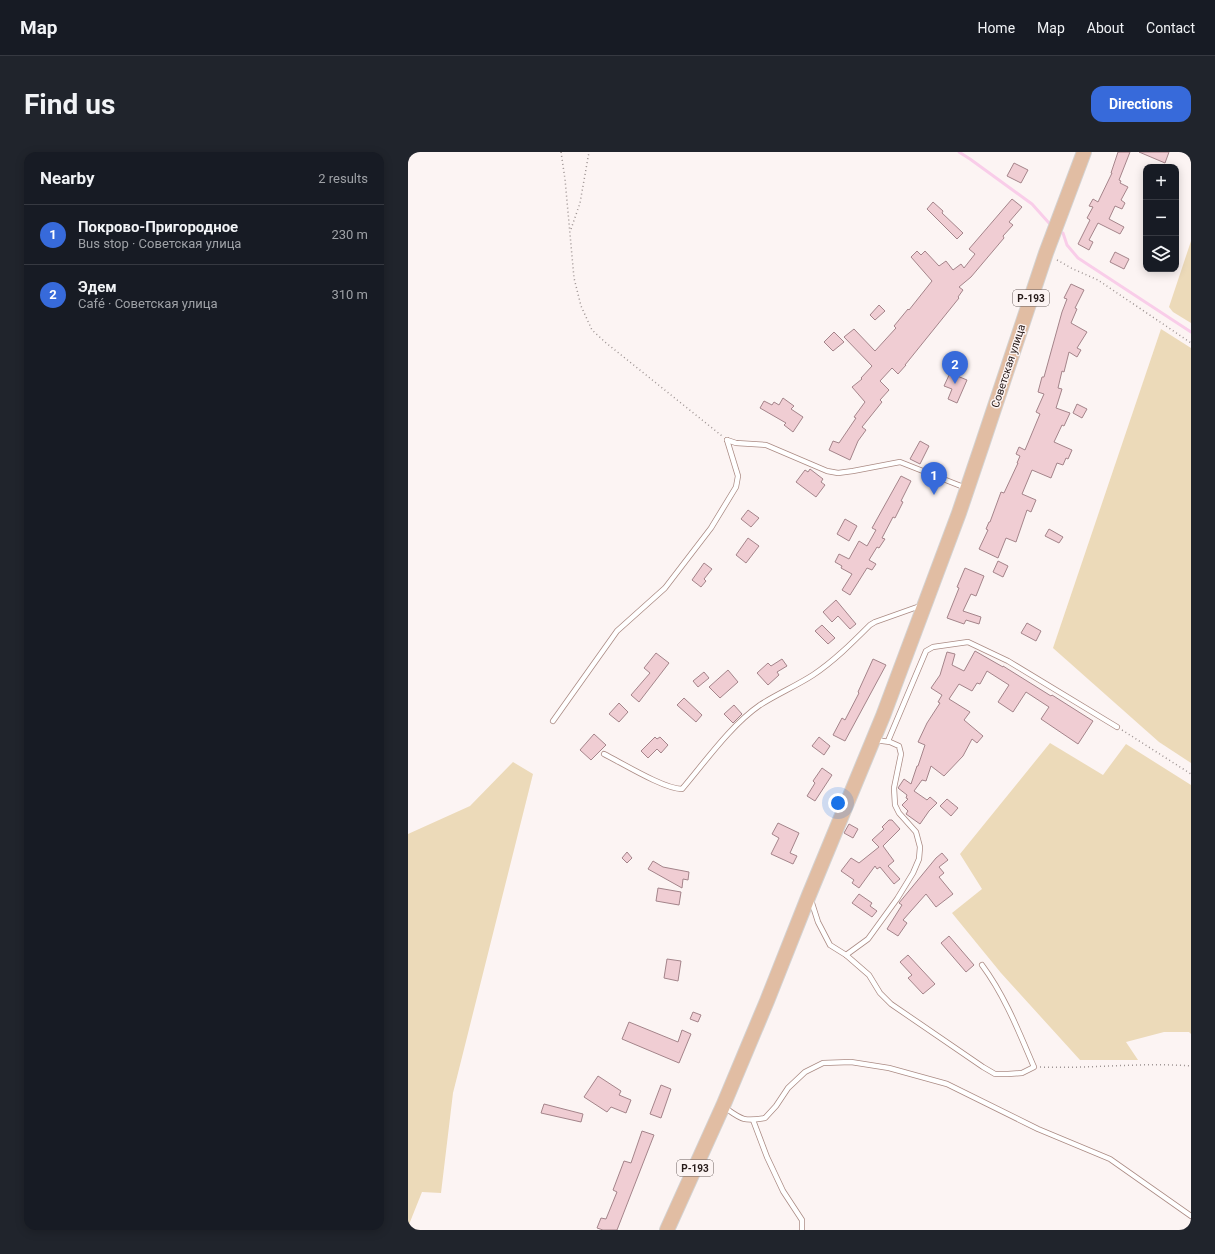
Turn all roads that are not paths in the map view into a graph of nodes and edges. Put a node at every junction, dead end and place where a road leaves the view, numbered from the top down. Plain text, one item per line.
1 (1084, 152) edge
2 (967, 489) junction
3 (925, 604) junction
4 (552, 721) dead end
5 (1117, 727) road end
6 (873, 740) junction
7 (888, 742) junction
8 (604, 754) dead end
9 (809, 895) junction
10 (846, 955) junction
11 (982, 965) dead end
12 (723, 1106) junction
13 (753, 1120) junction
14 (1191, 1216) edge
15 (667, 1230) edge
16 (802, 1230) edge

1 - 2 main road, Советская улица / Р-193
2 - 3 main road, Р-193
2 - 4 lane
3 - 6 main road, Р-193
3 - 8 lane
5 - 7 lane
6 - 7 lane
6 - 9 main road, Р-193
7 - 10 lane
9 - 10 lane
9 - 12 main road, Р-193
10 - 11 lane
12 - 13 lane
12 - 15 main road, Р-193
13 - 14 lane
13 - 16 lane

